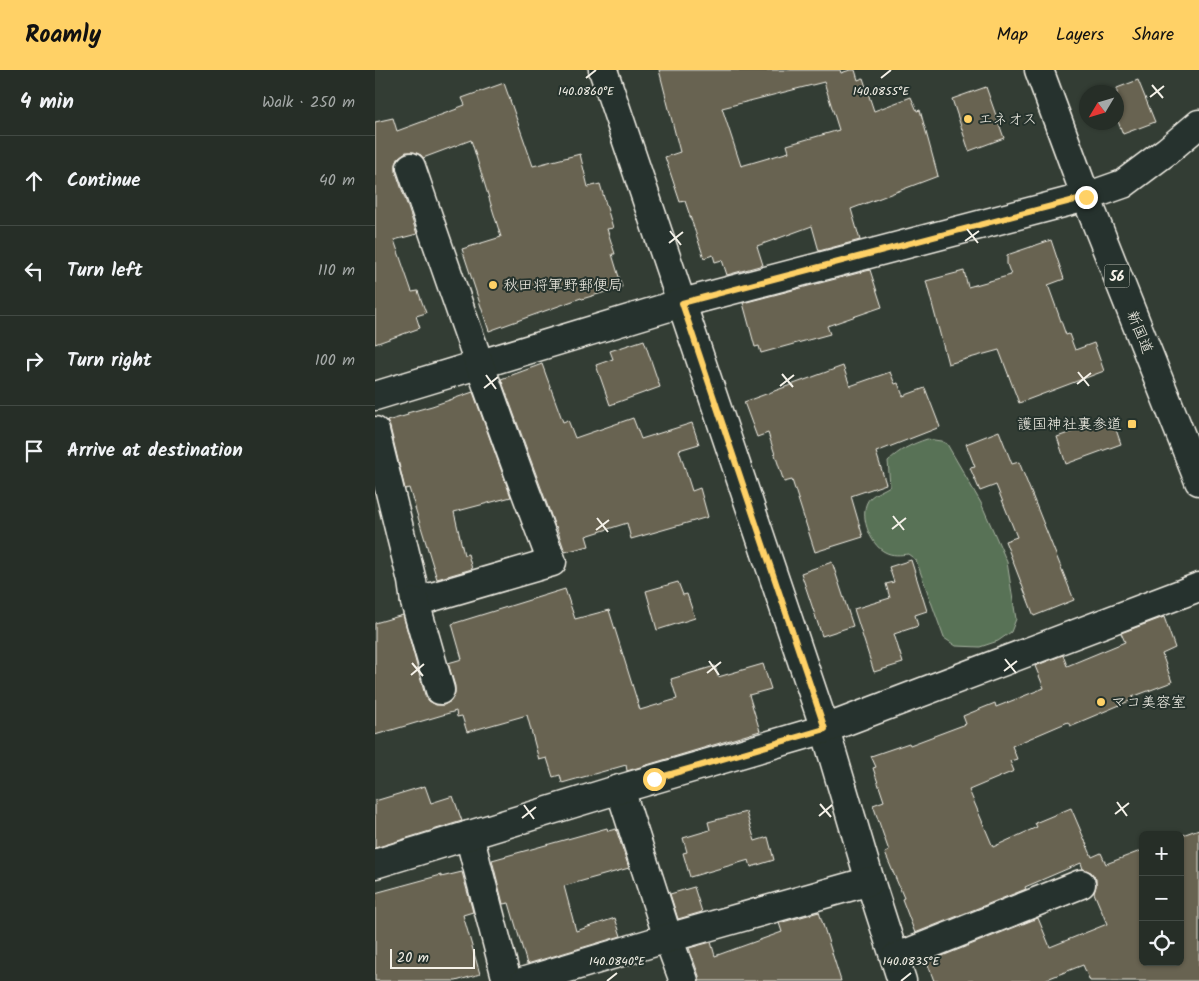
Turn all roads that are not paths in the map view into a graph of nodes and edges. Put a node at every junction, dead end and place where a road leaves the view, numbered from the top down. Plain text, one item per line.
1 (603, 70) edge
2 (1039, 70) edge
3 (1199, 124) edge
4 (411, 167) dead end
5 (1086, 197) junction
6 (682, 303) junction
7 (479, 365) junction
8 (375, 396) edge
9 (375, 431) edge
10 (1199, 481) edge
11 (1199, 587) edge
12 (415, 602) junction
13 (440, 690) dead end
14 (825, 729) junction
15 (620, 789) junction
16 (469, 835) junction
17 (375, 864) edge
18 (871, 881) junction
19 (1081, 884) dead end
20 (667, 938) junction
21 (898, 969) edge
22 (507, 981) edge
23 (525, 981) edge
24 (684, 981) edge

1 - 6 street
2 - 5 street, 新国道 / 56
3 - 5 street
4 - 7 street
5 - 6 street
5 - 10 street, 新国道 / 56
6 - 7 street
6 - 14 street
7 - 8 street
7 - 12 street
9 - 12 street
11 - 14 street
12 - 13 street
14 - 15 street
14 - 18 street
15 - 16 street
15 - 20 street
16 - 17 street
16 - 22 street
18 - 20 street
18 - 21 street
19 - 21 street
20 - 23 street
20 - 24 street

